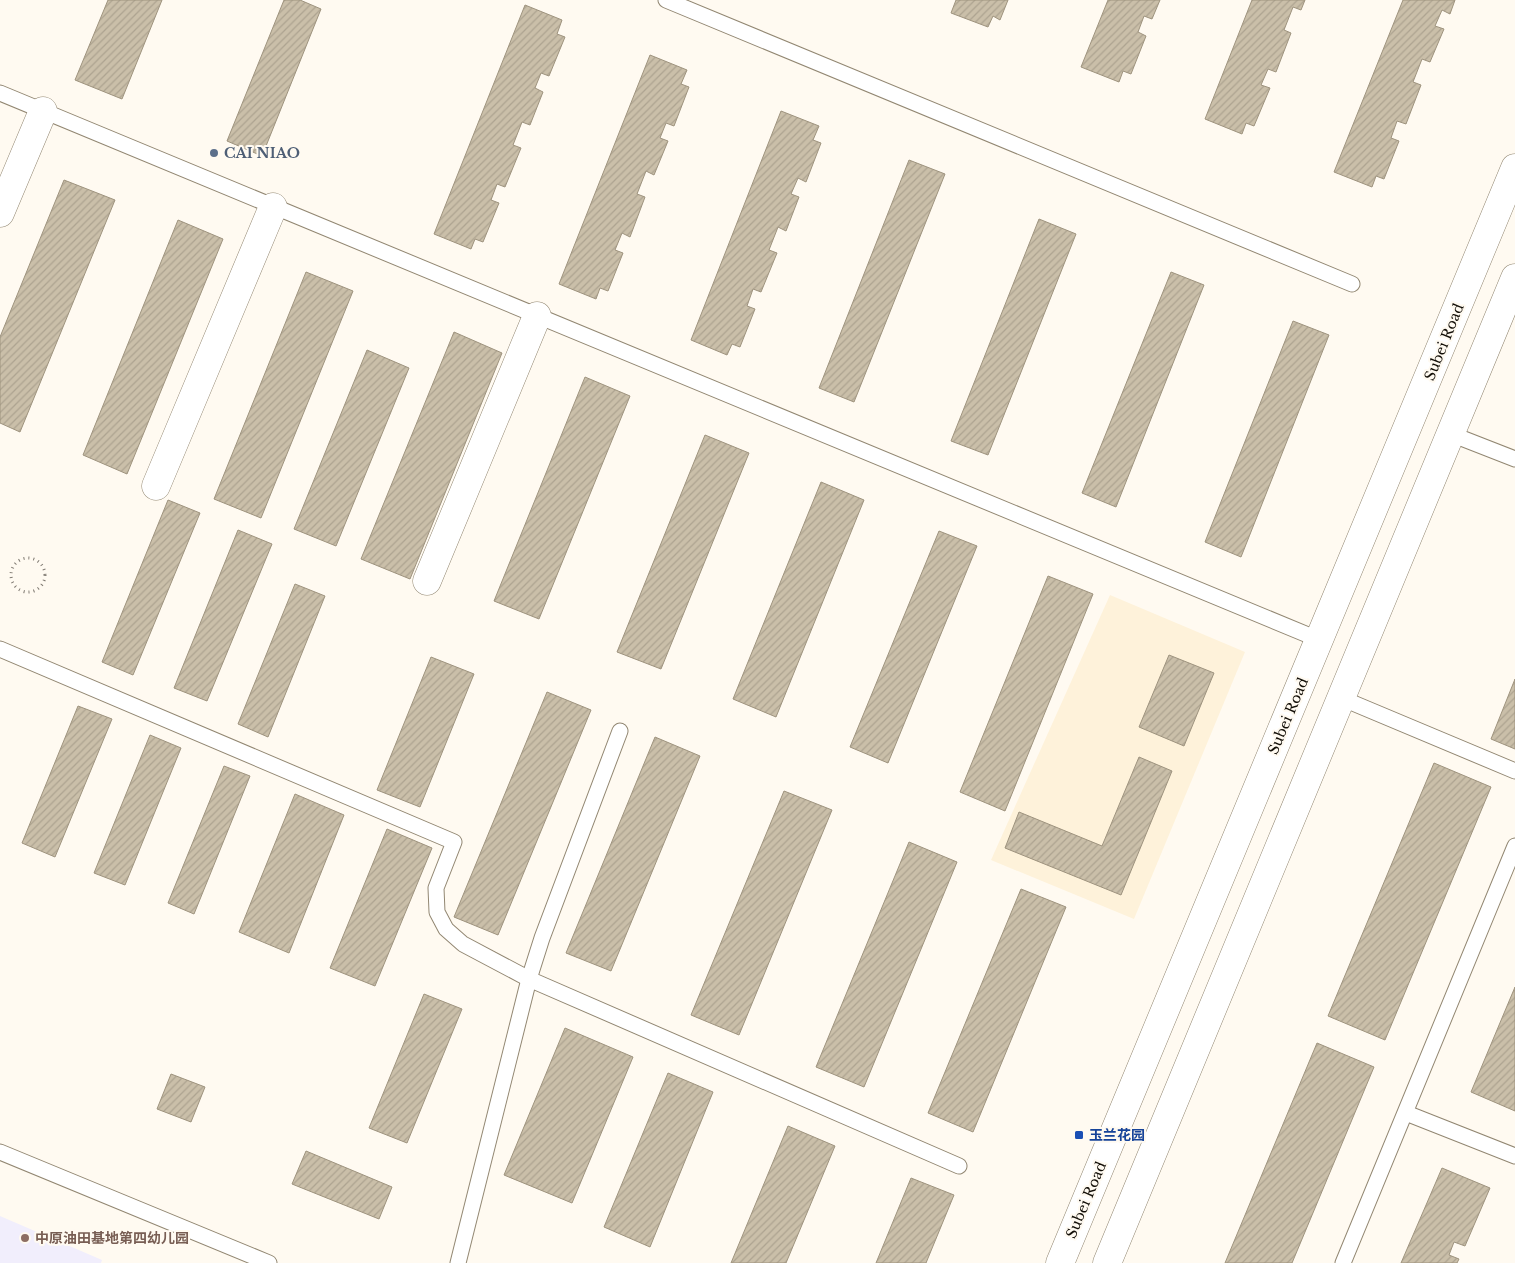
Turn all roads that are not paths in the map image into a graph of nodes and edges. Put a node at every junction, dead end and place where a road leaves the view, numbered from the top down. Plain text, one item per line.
1 (666, 0) edge
2 (0, 93) edge
3 (43, 111) junction
4 (1515, 168) edge
5 (273, 207) junction
6 (0, 213) edge
7 (1515, 278) edge
8 (1352, 284) dead end
9 (537, 316) junction
10 (1451, 434) junction
11 (1515, 459) edge
12 (156, 486) dead end
13 (427, 581) dead end
14 (1320, 640) junction
15 (0, 649) edge
16 (1341, 698) junction
17 (620, 731) dead end
18 (1515, 771) edge
19 (1515, 846) edge
20 (529, 980) junction
21 (1406, 1113) junction
22 (0, 1152) edge
23 (1515, 1156) edge
24 (959, 1166) dead end
25 (269, 1263) edge
26 (458, 1263) edge
27 (1060, 1263) edge
28 (1107, 1263) edge
29 (1343, 1263) edge

1 - 8 lane
2 - 3 lane
3 - 5 lane
3 - 6 main road
4 - 14 main road, Subei Road
5 - 9 lane
5 - 12 main road
7 - 10 main road
9 - 13 main road
9 - 14 lane
10 - 11 lane
10 - 16 main road
14 - 27 main road, Subei Road
15 - 20 lane
16 - 18 lane
16 - 28 main road
17 - 20 lane
19 - 21 lane
20 - 24 lane
20 - 26 lane
21 - 23 lane
21 - 29 lane
22 - 25 lane

